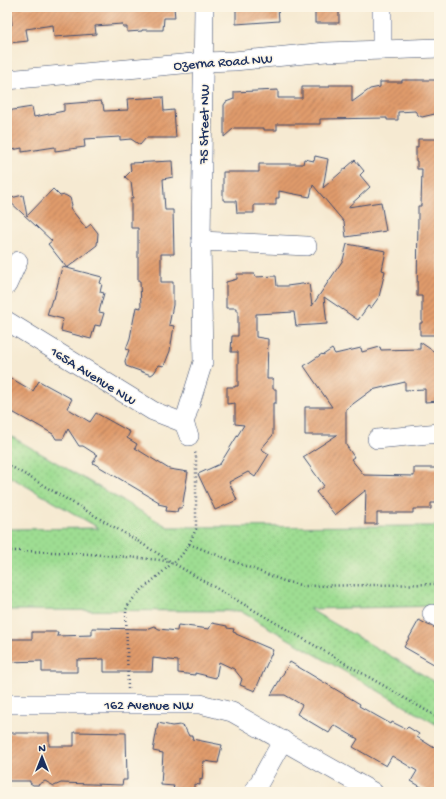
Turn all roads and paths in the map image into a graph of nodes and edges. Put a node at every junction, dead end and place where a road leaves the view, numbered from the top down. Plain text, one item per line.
1 (204, 7) edge
2 (382, 7) edge
3 (439, 48) edge
4 (382, 50) junction
5 (204, 62) junction
6 (7, 80) edge
7 (201, 241) junction
8 (307, 246) dead end
9 (18, 260) dead end
10 (7, 285) edge
11 (7, 321) edge
12 (186, 430) junction
13 (439, 433) edge
14 (377, 439) dead end
15 (7, 464) edge
16 (189, 544) junction
17 (7, 551) edge
18 (173, 563) junction
19 (439, 584) edge
20 (7, 704) edge
21 (128, 704) junction
22 (439, 718) edge
23 (283, 740) junction
24 (254, 792) edge
25 (373, 792) edge

1 - 5 street, 75 Street NW
2 - 4 street
3 - 4 street, Ozerna Road NW
4 - 5 street, Ozerna Road NW
5 - 6 street, Ozerna Road NW
5 - 7 street, 75 Street NW
7 - 8 street
7 - 12 street, 75 Street NW
9 - 10 street
11 - 12 street, 165A Avenue NW
12 - 16 path
13 - 14 street
15 - 18 path
16 - 18 path
16 - 19 path
17 - 18 path
18 - 21 path
18 - 22 path
20 - 21 street, 162 Avenue NW
21 - 23 street, 162 Avenue NW
23 - 24 street
23 - 25 street, 162 Avenue NW

